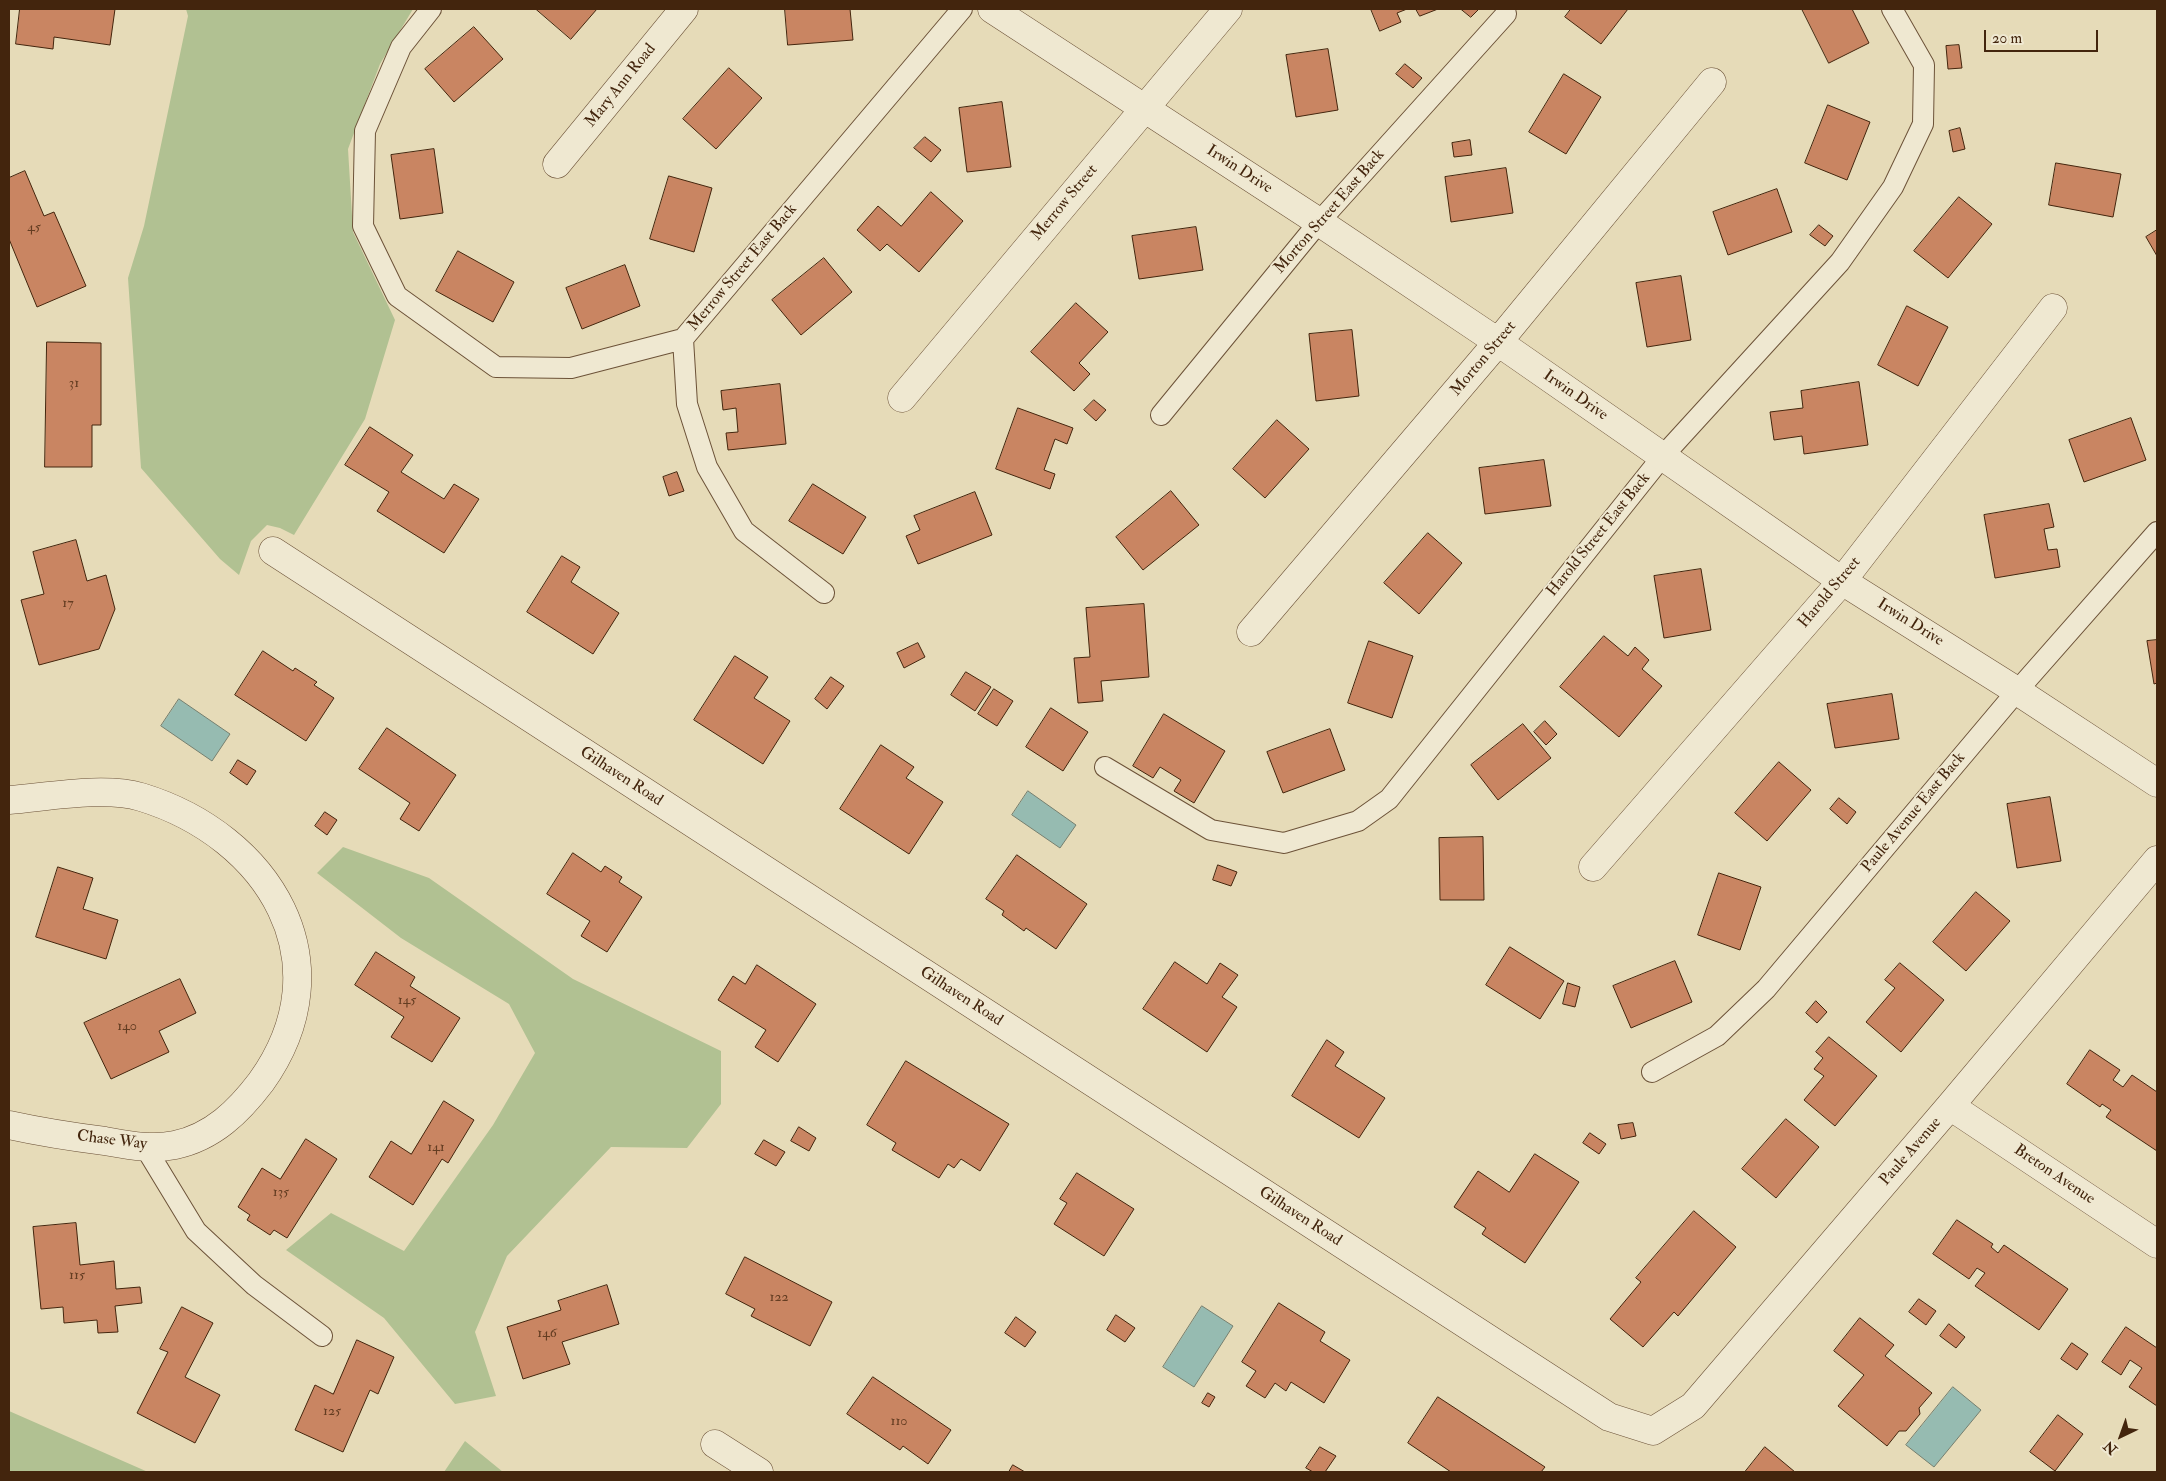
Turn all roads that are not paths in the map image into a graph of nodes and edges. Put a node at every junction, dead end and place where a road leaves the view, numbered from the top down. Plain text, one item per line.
1 (431, 9) edge
2 (684, 9) edge
3 (962, 9) edge
4 (992, 9) edge
5 (1228, 9) edge
6 (1892, 9) edge
7 (1506, 14) dead end
8 (1712, 82) dead end
9 (1145, 108) junction
10 (557, 164) dead end
11 (1319, 222) junction
12 (2053, 308) dead end
13 (683, 339) junction
14 (1498, 342) junction
15 (902, 398) dead end
16 (1161, 415) dead end
17 (1662, 457) junction
18 (2157, 532) edge
19 (273, 551) dead end
20 (1842, 581) junction
21 (824, 593) dead end
22 (1251, 632) dead end
23 (2017, 691) junction
24 (1105, 767) dead end
25 (2157, 783) edge
26 (9, 800) edge
27 (2157, 860) edge
28 (1593, 866) dead end
29 (1652, 1072) dead end
30 (1950, 1106) junction
31 (9, 1125) edge
32 (145, 1147) junction
33 (2157, 1244) edge
34 (322, 1336) dead end
35 (1653, 1430) joint
36 (715, 1444) dead end
37 (759, 1472) edge

1 - 13 lane
2 - 10 street, Mary Ann Road
3 - 13 lane, Merrow Street East Back
4 - 9 street, Irwin Drive
5 - 9 street, Merrow Street
6 - 17 lane, Harold Street East Back
7 - 11 lane, Morton Street East Back
8 - 14 street, Morton Street
9 - 11 street, Irwin Drive
9 - 15 street, Merrow Street
11 - 14 street, Irwin Drive
11 - 16 lane, Morton Street East Back
12 - 20 street, Harold Street
13 - 21 lane, Merrow Street East Back
14 - 17 street, Irwin Drive
14 - 22 street, Morton Street
17 - 20 street, Irwin Drive
17 - 24 lane, Harold Street East Back
18 - 23 lane, Paule Avenue East Back
19 - 35 street, Gilhaven Road
20 - 23 street, Irwin Drive
20 - 28 street, Harold Street
23 - 25 street, Irwin Drive
23 - 29 lane, Paule Avenue East Back
26 - 32 street, Chase Way
27 - 30 street, Paule Avenue
30 - 33 street, Breton Avenue
30 - 35 street, Paule Avenue
31 - 32 street, Chase Way
32 - 34 lane
36 - 37 street

